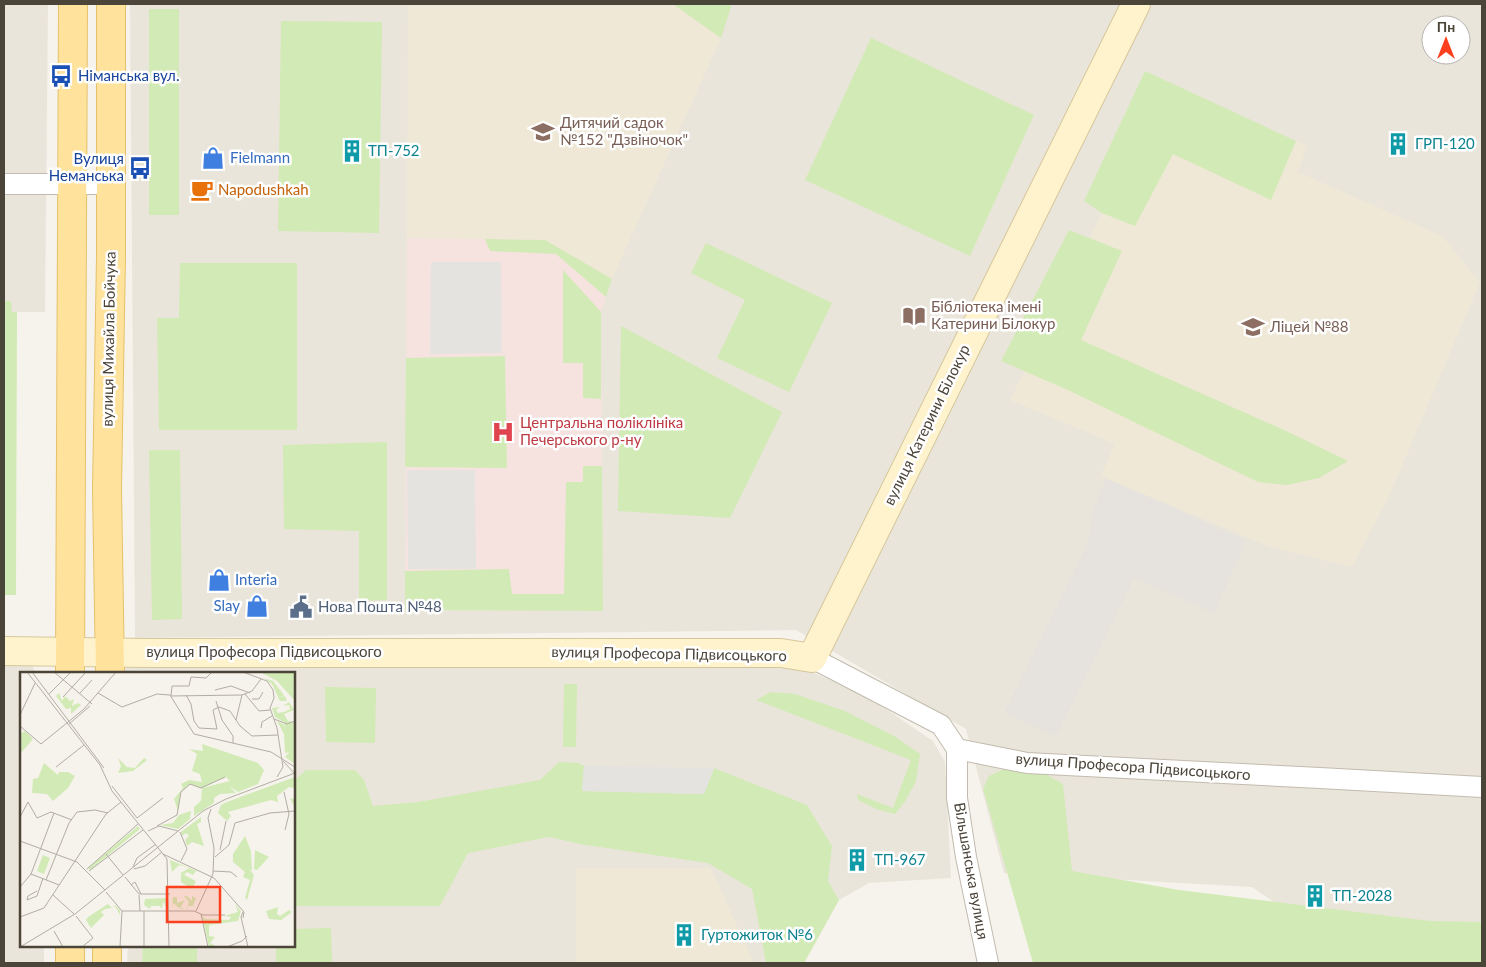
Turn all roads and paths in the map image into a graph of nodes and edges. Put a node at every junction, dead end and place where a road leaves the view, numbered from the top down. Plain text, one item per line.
1 (73, 4) edge
2 (111, 4) edge
3 (1136, 4) edge
4 (72, 183) junction
5 (4, 184) edge
6 (111, 184) junction
7 (4, 650) edge
8 (812, 658) junction
9 (70, 662) edge
10 (110, 662) edge
11 (957, 749) junction
12 (1482, 788) edge
13 (70, 947) edge
14 (107, 947) edge
15 (70, 963) edge
16 (107, 963) edge
17 (988, 963) edge

1 - 4 main road
2 - 6 main road, вулиця Михайла Бойчука
3 - 8 street, вулиця Катерини Білокур
4 - 5 street
4 - 6 street
4 - 9 main road
6 - 10 main road, вулиця Михайла Бойчука
7 - 9 street, вулиця Професора Підвисоцького
8 - 10 street, вулиця Професора Підвисоцького
8 - 11 street, вулиця Професора Підвисоцького
9 - 10 street, вулиця Професора Підвисоцького
11 - 12 street, вулиця Професора Підвисоцького
11 - 17 street, Вільшанська вулиця
13 - 15 main road
14 - 16 main road

